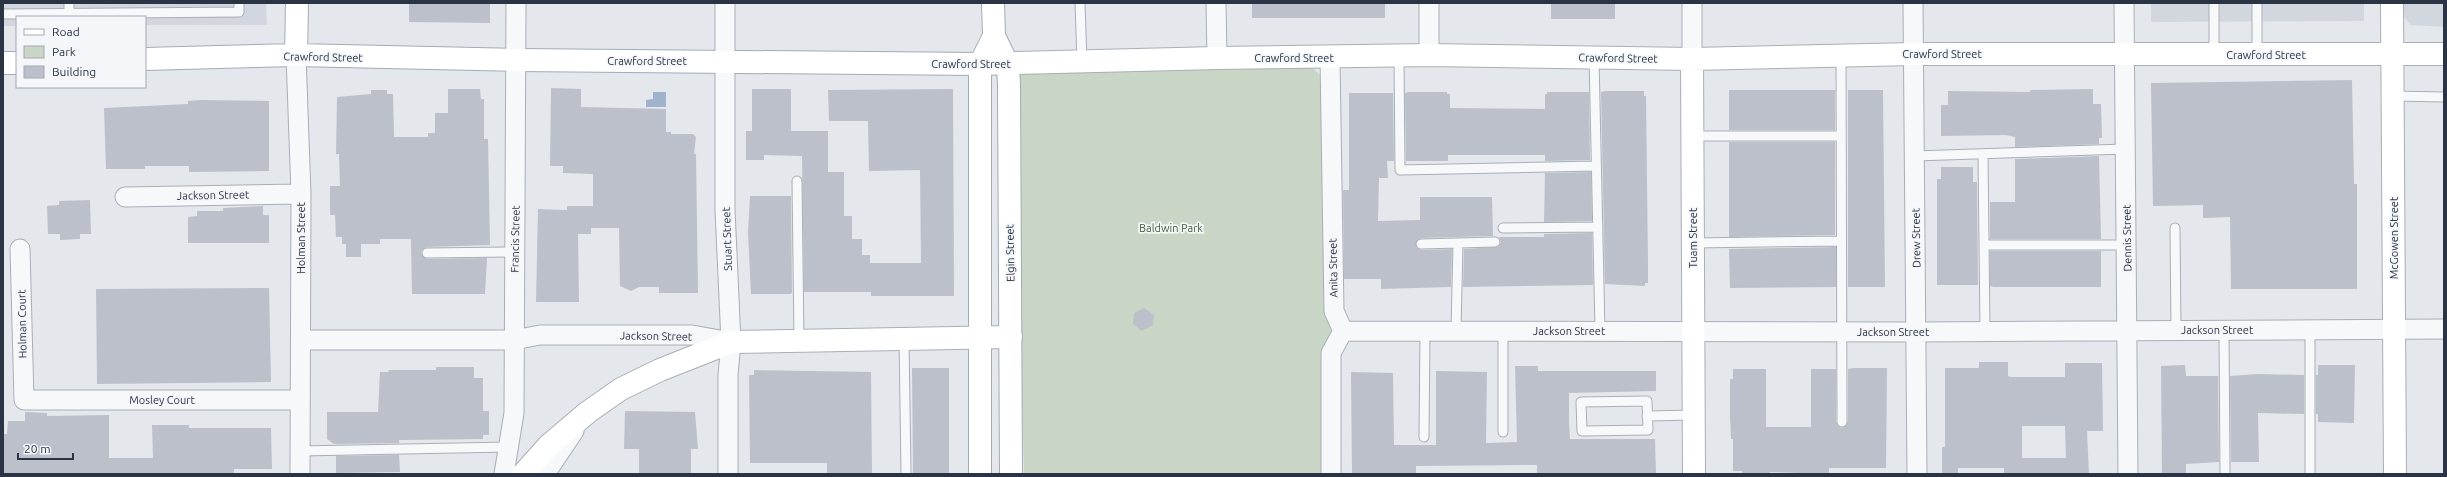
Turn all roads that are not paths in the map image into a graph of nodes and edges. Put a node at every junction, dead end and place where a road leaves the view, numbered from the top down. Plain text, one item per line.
1 (69, 3) edge
2 (239, 3) edge
3 (297, 3) edge
4 (516, 3) edge
5 (725, 3) edge
6 (993, 3) edge
7 (1080, 3) edge
8 (1216, 3) edge
9 (1429, 3) edge
10 (1692, 3) edge
11 (1914, 3) edge
12 (2124, 3) edge
13 (2214, 3) edge
14 (2257, 3) edge
15 (2392, 3) edge
16 (3, 14) edge
17 (69, 15) edge
18 (994, 36) junction
19 (1914, 54) junction
20 (2125, 54) junction
21 (2214, 54) junction
22 (2444, 54) edge
23 (296, 55) junction
24 (1429, 55) junction
25 (2258, 55) junction
26 (2392, 55) junction
27 (1399, 56) junction
28 (1840, 56) junction
29 (1594, 57) junction
30 (1217, 58) junction
31 (1330, 58) junction
32 (146, 59) edge
33 (1692, 59) junction
34 (517, 60) junction
35 (726, 61) junction
36 (1082, 62) junction
37 (3, 63) edge
38 (16, 63) edge
39 (980, 64) junction
40 (1008, 65) junction
41 (2393, 96) junction
42 (2444, 97) edge
43 (1693, 136) junction
44 (1841, 136) junction
45 (2126, 149) junction
46 (1983, 154) junction
47 (1915, 156) junction
48 (1596, 166) junction
49 (797, 182) dead end
50 (301, 194) junction
51 (125, 197) dead end
52 (1598, 227) junction
53 (1503, 228) dead end
54 (2175, 228) dead end
55 (1841, 241) junction
56 (1494, 242) dead end
57 (1458, 243) junction
58 (1693, 243) junction
59 (1421, 244) dead end
60 (1984, 245) junction
61 (2127, 245) junction
62 (20, 249) dead end
63 (515, 252) junction
64 (427, 253) dead end
65 (2310, 329) junction
66 (2394, 329) junction
67 (2444, 329) edge
68 (2128, 330) junction
69 (2176, 330) junction
70 (2224, 330) junction
71 (1343, 331) junction
72 (1456, 331) junction
73 (1600, 331) junction
74 (1694, 331) junction
75 (1985, 331) junction
76 (1425, 332) junction
77 (1503, 332) junction
78 (1841, 332) junction
79 (1917, 332) junction
80 (980, 337) junction
81 (1011, 337) junction
82 (904, 339) junction
83 (300, 340) junction
84 (514, 340) junction
85 (799, 341) junction
86 (731, 342) junction
87 (24, 400) joint
88 (300, 400) junction
89 (588, 412) junction
90 (1694, 415) junction
91 (1647, 416) junction
92 (1842, 422) dead end
93 (1503, 432) dead end
94 (1424, 437) dead end
95 (508, 448) junction
96 (300, 450) junction
97 (300, 474) edge
98 (504, 474) edge
99 (523, 474) edge
100 (545, 474) edge
101 (728, 474) edge
102 (906, 474) edge
103 (980, 474) edge
104 (1011, 474) edge
105 (1331, 474) edge
106 (1694, 474) edge
107 (1917, 474) edge
108 (2128, 474) edge
109 (2225, 474) edge
110 (2310, 474) edge
111 (2395, 474) edge

1 - 17 lane
2 - 17 lane
3 - 23 street, Holman Street
4 - 34 street, Francis Street
5 - 35 street, Stuart Street
6 - 18 street, Elgin Street
7 - 36 lane
8 - 30 street
9 - 24 street
10 - 33 street, Tuam Street
11 - 19 street, Drew Street
12 - 20 street, Dennis Street
13 - 21 lane
14 - 25 lane
15 - 26 street, McGowen Street
16 - 17 lane
18 - 39 street, Elgin Street
18 - 40 street, Elgin Street
19 - 20 street, Crawford Street
19 - 28 street, Crawford Street
19 - 47 street, Drew Street
20 - 21 street, Crawford Street
20 - 45 street, Dennis Street
21 - 25 street, Crawford Street
22 - 26 street, Crawford Street
23 - 32 street, Crawford Street
23 - 34 street, Crawford Street
23 - 50 street, Holman Street
24 - 27 street, Crawford Street
24 - 29 street, Crawford Street
25 - 26 street, Crawford Street
26 - 41 street, McGowen Street
27 - 31 street, Crawford Street
27 - 48 lane
28 - 33 street, Crawford Street
28 - 44 lane
29 - 33 street, Crawford Street
29 - 48 lane
30 - 31 street, Crawford Street
30 - 36 street, Crawford Street
31 - 71 street, Anita Street
33 - 43 street, Tuam Street
34 - 35 street, Crawford Street
34 - 63 street, Francis Street
35 - 39 street, Crawford Street
35 - 86 street, Stuart Street
36 - 40 street, Crawford Street
37 - 38 street
39 - 40 street, Crawford Street
39 - 80 street, Elgin Street
40 - 81 street, Elgin Street
41 - 42 lane
41 - 66 street, McGowen Street
43 - 44 lane
43 - 58 street, Tuam Street
44 - 55 lane
45 - 46 lane
45 - 61 street, Dennis Street
46 - 47 lane
46 - 60 lane
47 - 79 street, Drew Street
48 - 52 lane
49 - 85 lane
50 - 51 street, Jackson Street
50 - 83 street, Holman Street
52 - 53 lane
52 - 73 lane
54 - 69 lane
55 - 58 lane
55 - 78 lane
56 - 57 lane
57 - 59 lane
57 - 72 lane
58 - 74 street, Tuam Street
60 - 61 lane
60 - 75 lane
61 - 68 street, Dennis Street
62 - 87 street, Holman Court
63 - 64 lane
63 - 84 street, Francis Street
65 - 66 street, Jackson Street
65 - 70 street, Jackson Street
65 - 110 lane
66 - 67 street, Jackson Street
66 - 111 street, McGowen Street
68 - 69 street, Jackson Street
68 - 75 street, Jackson Street
68 - 108 street, Dennis Street
69 - 70 street, Jackson Street
70 - 109 lane
71 - 76 street, Jackson Street
71 - 105 street
72 - 76 street, Jackson Street
72 - 77 street, Jackson Street
73 - 74 street, Jackson Street
73 - 77 street, Jackson Street
74 - 78 street, Jackson Street
74 - 90 street, Tuam Street
75 - 79 street, Jackson Street
76 - 94 lane
77 - 93 lane
78 - 79 street, Jackson Street
78 - 92 lane
79 - 107 street, Drew Street
80 - 81 street, Jackson Street
80 - 82 street, Jackson Street
80 - 103 street, Elgin Street
81 - 104 street, Elgin Street
82 - 85 street, Jackson Street
82 - 102 lane
83 - 84 street, Jackson Street
83 - 88 street, Holman Street
84 - 86 street, Jackson Street
84 - 95 street, Francis Street
85 - 86 street, Jackson Street
86 - 89 street
86 - 101 street, Stuart Street
87 - 88 street, Mosley Court
88 - 96 street, Holman Street
89 - 99 street
89 - 100 street
90 - 91 lane
90 - 106 street, Tuam Street
91 - 91 lane
95 - 96 lane
95 - 98 street, Francis Street
96 - 97 street, Holman Street

